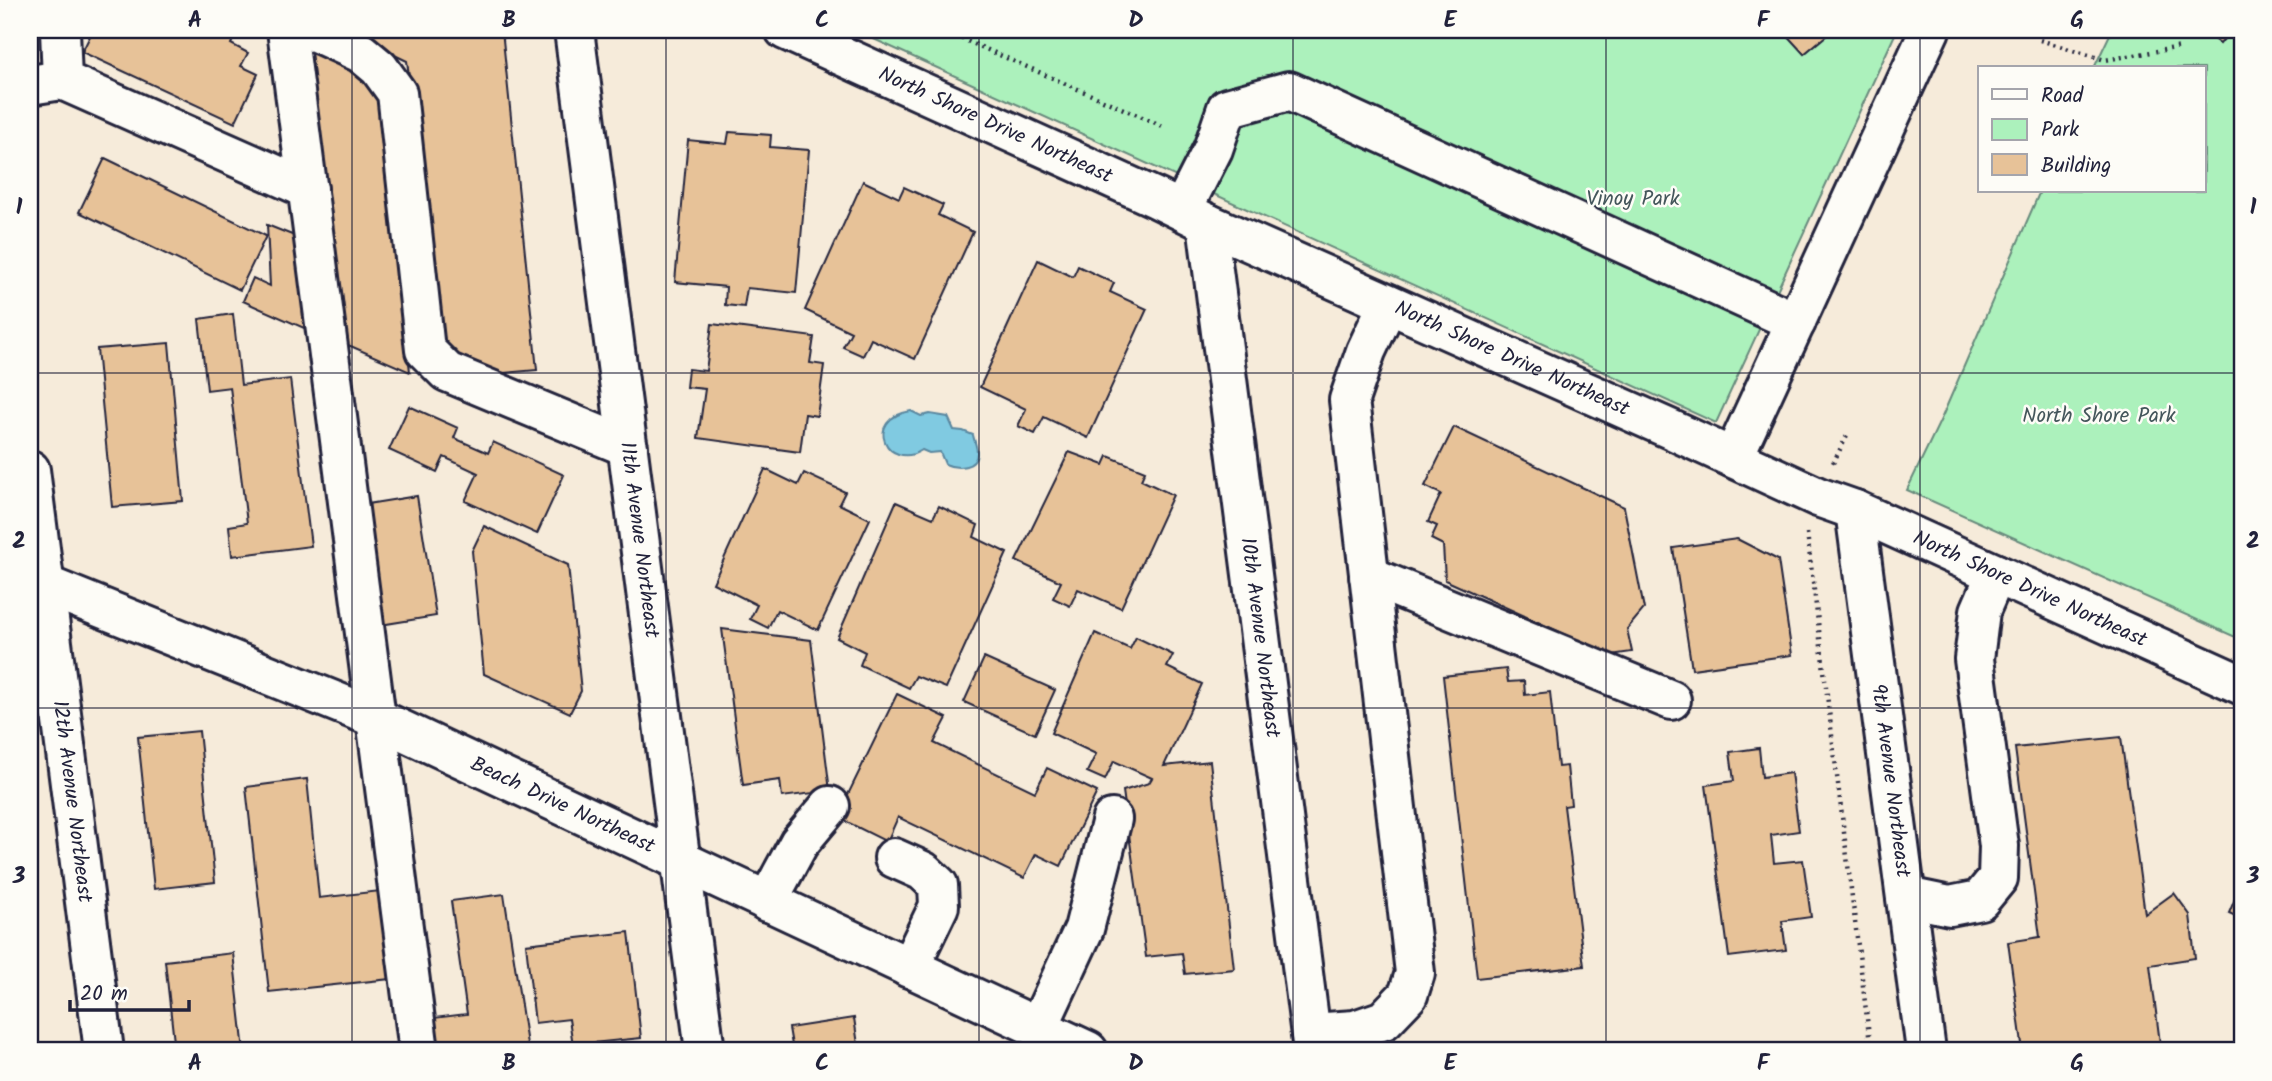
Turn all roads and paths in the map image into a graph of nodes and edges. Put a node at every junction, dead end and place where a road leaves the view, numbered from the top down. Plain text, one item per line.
1 (60, 30) edge
2 (287, 30) edge
3 (311, 30) edge
4 (574, 30) edge
5 (785, 30) edge
6 (942, 30) edge
7 (1930, 30) edge
8 (2040, 40) dead end
9 (2181, 47) dead end
10 (46, 83) edge
11 (1166, 127) dead end
12 (308, 189) junction
13 (1195, 217) junction
14 (1388, 304) junction
15 (1796, 322) junction
16 (1847, 436) dead end
17 (628, 447) junction
18 (1733, 458) junction
19 (30, 470) edge
20 (1818, 498) junction
21 (1855, 510) junction
22 (1996, 574) junction
23 (1369, 576) junction
24 (37, 583) edge
25 (2242, 685) edge
26 (1671, 700) dead end
27 (376, 718) junction
28 (830, 806) dead end
29 (1112, 819) dead end
30 (894, 858) dead end
31 (681, 862) junction
32 (1907, 897) junction
33 (767, 902) junction
34 (909, 968) junction
35 (1038, 1028) junction
36 (1312, 1042) edge
37 (104, 1051) edge
38 (419, 1051) edge
39 (705, 1051) edge
40 (1088, 1051) edge
41 (1871, 1051) edge
42 (1926, 1051) edge

1 - 10 street
2 - 12 street
3 - 17 street
4 - 17 street, 11th Avenue Northeast
5 - 13 street, North Shore Drive Northeast
6 - 11 path
7 - 15 street
8 - 9 path
10 - 12 street
12 - 27 street
13 - 14 street, North Shore Drive Northeast
13 - 15 street
13 - 36 street, 10th Avenue Northeast
14 - 18 street, North Shore Drive Northeast
14 - 23 street
15 - 18 street
16 - 20 path
17 - 31 street, 11th Avenue Northeast
18 - 20 street, North Shore Drive Northeast
19 - 24 street, 12th Avenue Northeast
20 - 21 street, North Shore Drive Northeast
20 - 41 path
21 - 22 street, North Shore Drive Northeast
21 - 32 street, 9th Avenue Northeast
22 - 25 street, North Shore Drive Northeast
22 - 32 street
23 - 26 street
23 - 36 street
24 - 27 street, Beach Drive Northeast
24 - 37 street, 12th Avenue Northeast
27 - 31 street, Beach Drive Northeast
27 - 38 street
28 - 33 street
29 - 35 street
30 - 34 street
31 - 33 street, Beach Drive Northeast
31 - 39 street, 11th Avenue Northeast
32 - 42 street, 9th Avenue Northeast
33 - 34 street, Beach Drive Northeast
34 - 35 street, Beach Drive Northeast
35 - 40 street, Beach Drive Northeast

